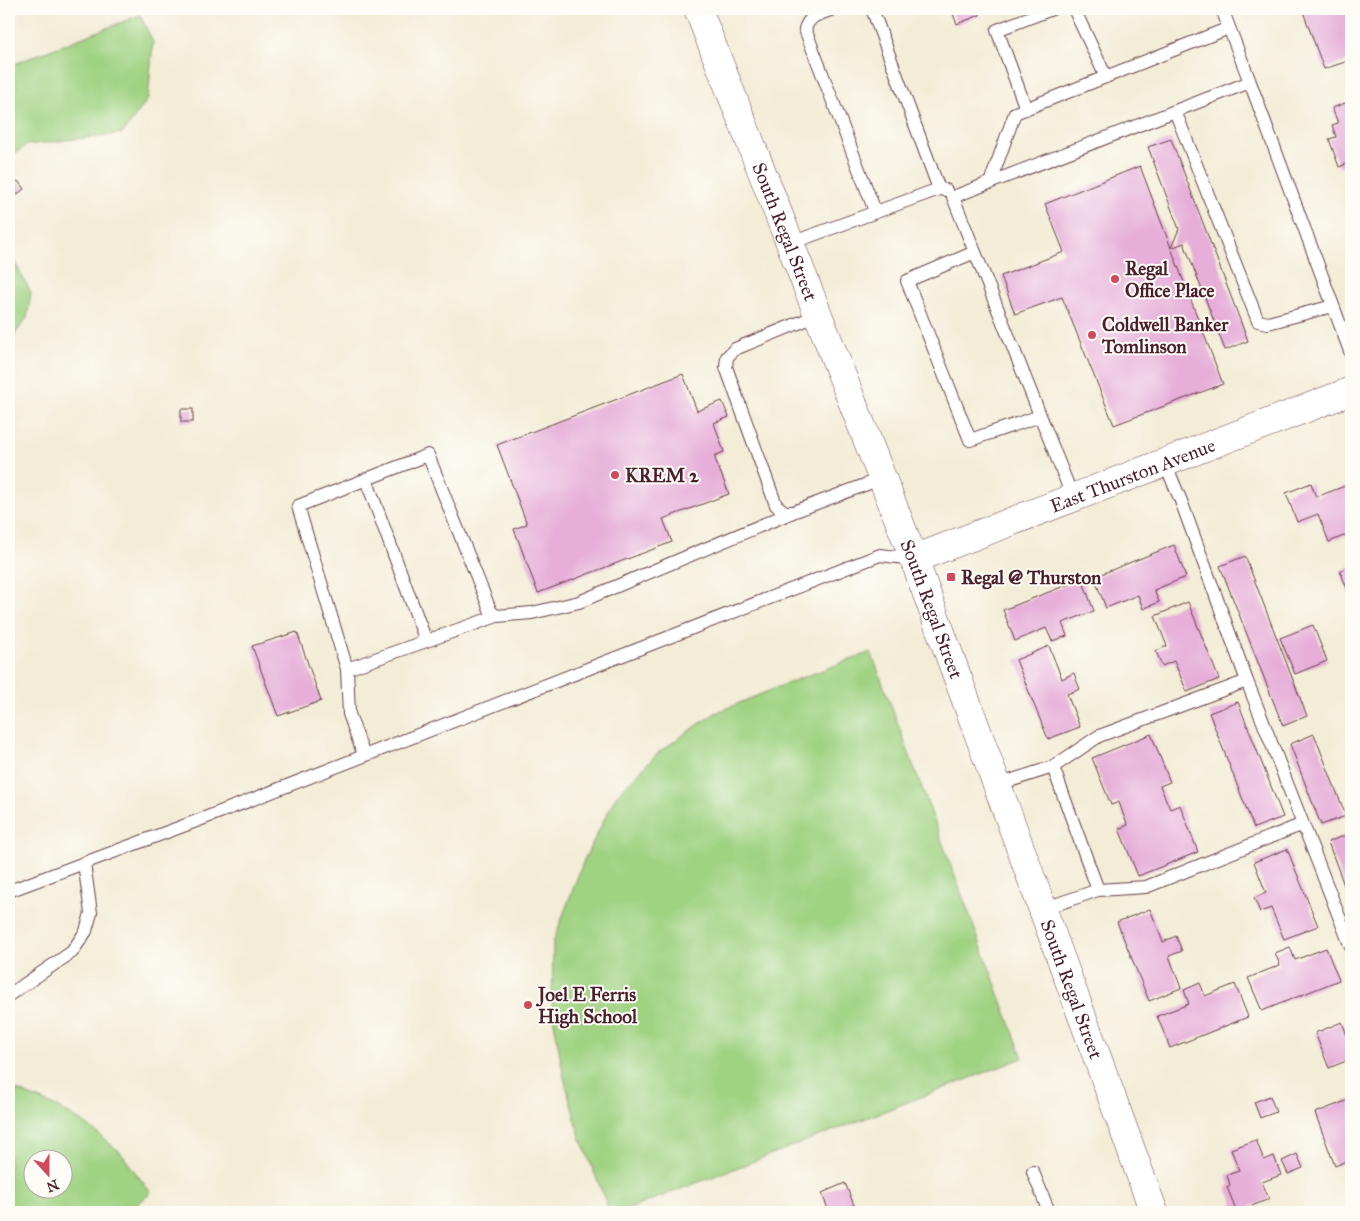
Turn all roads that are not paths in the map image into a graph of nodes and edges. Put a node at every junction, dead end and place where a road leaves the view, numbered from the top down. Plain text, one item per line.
1 (698, 9) edge
2 (833, 9) edge
3 (872, 9) edge
4 (1052, 9) edge
5 (1074, 9) edge
6 (1222, 9) edge
7 (1229, 28) junction
8 (1106, 77) junction
9 (1250, 82) junction
10 (1026, 109) junction
11 (1175, 111) junction
12 (990, 183) junction
13 (939, 189) junction
14 (953, 197) junction
15 (875, 212) junction
16 (790, 243) junction
17 (975, 252) junction
18 (1333, 306) junction
19 (818, 315) junction
20 (1351, 354) edge
21 (1351, 391) edge
22 (1040, 416) junction
23 (1165, 463) junction
24 (883, 478) junction
25 (366, 479) junction
26 (1073, 498) junction
27 (793, 512) junction
28 (914, 560) junction
29 (497, 616) junction
30 (426, 641) junction
31 (347, 669) junction
32 (1247, 681) junction
33 (364, 756) junction
34 (1053, 768) junction
35 (997, 785) junction
36 (1303, 824) junction
37 (84, 863) junction
38 (1098, 890) junction
39 (9, 891) edge
40 (1043, 909) junction
41 (1351, 947) edge
42 (9, 995) edge
43 (1033, 1172) dead end
44 (1049, 1212) edge
45 (1154, 1212) edge

1 - 16 main road, South Regal Street
2 - 15 lane
3 - 13 lane
4 - 10 lane
5 - 8 lane
6 - 7 lane
7 - 8 lane
7 - 9 lane
8 - 10 lane
9 - 11 lane
9 - 18 lane
10 - 12 lane
11 - 12 lane
11 - 18 lane
12 - 14 lane
13 - 14 lane
13 - 15 lane
14 - 17 lane
15 - 16 lane
16 - 19 main road, South Regal Street
17 - 22 lane
17 - 22 lane
18 - 20 lane
19 - 24 main road, South Regal Street
19 - 27 lane
21 - 23 main road, East Thurston Avenue
22 - 26 lane
23 - 26 main road, East Thurston Avenue
23 - 32 lane
24 - 27 lane
24 - 28 main road, South Regal Street
25 - 29 lane
25 - 30 lane
25 - 31 lane
26 - 28 main road, East Thurston Avenue
27 - 29 lane
28 - 33 lane
28 - 35 main road, South Regal Street
29 - 30 lane
30 - 31 lane
31 - 33 lane
32 - 34 lane
32 - 36 lane
33 - 37 lane
34 - 35 lane
34 - 38 lane
35 - 40 main road, South Regal Street
36 - 38 lane
36 - 41 lane
37 - 39 lane
37 - 42 lane
38 - 40 lane
40 - 45 main road, South Regal Street
43 - 44 lane

